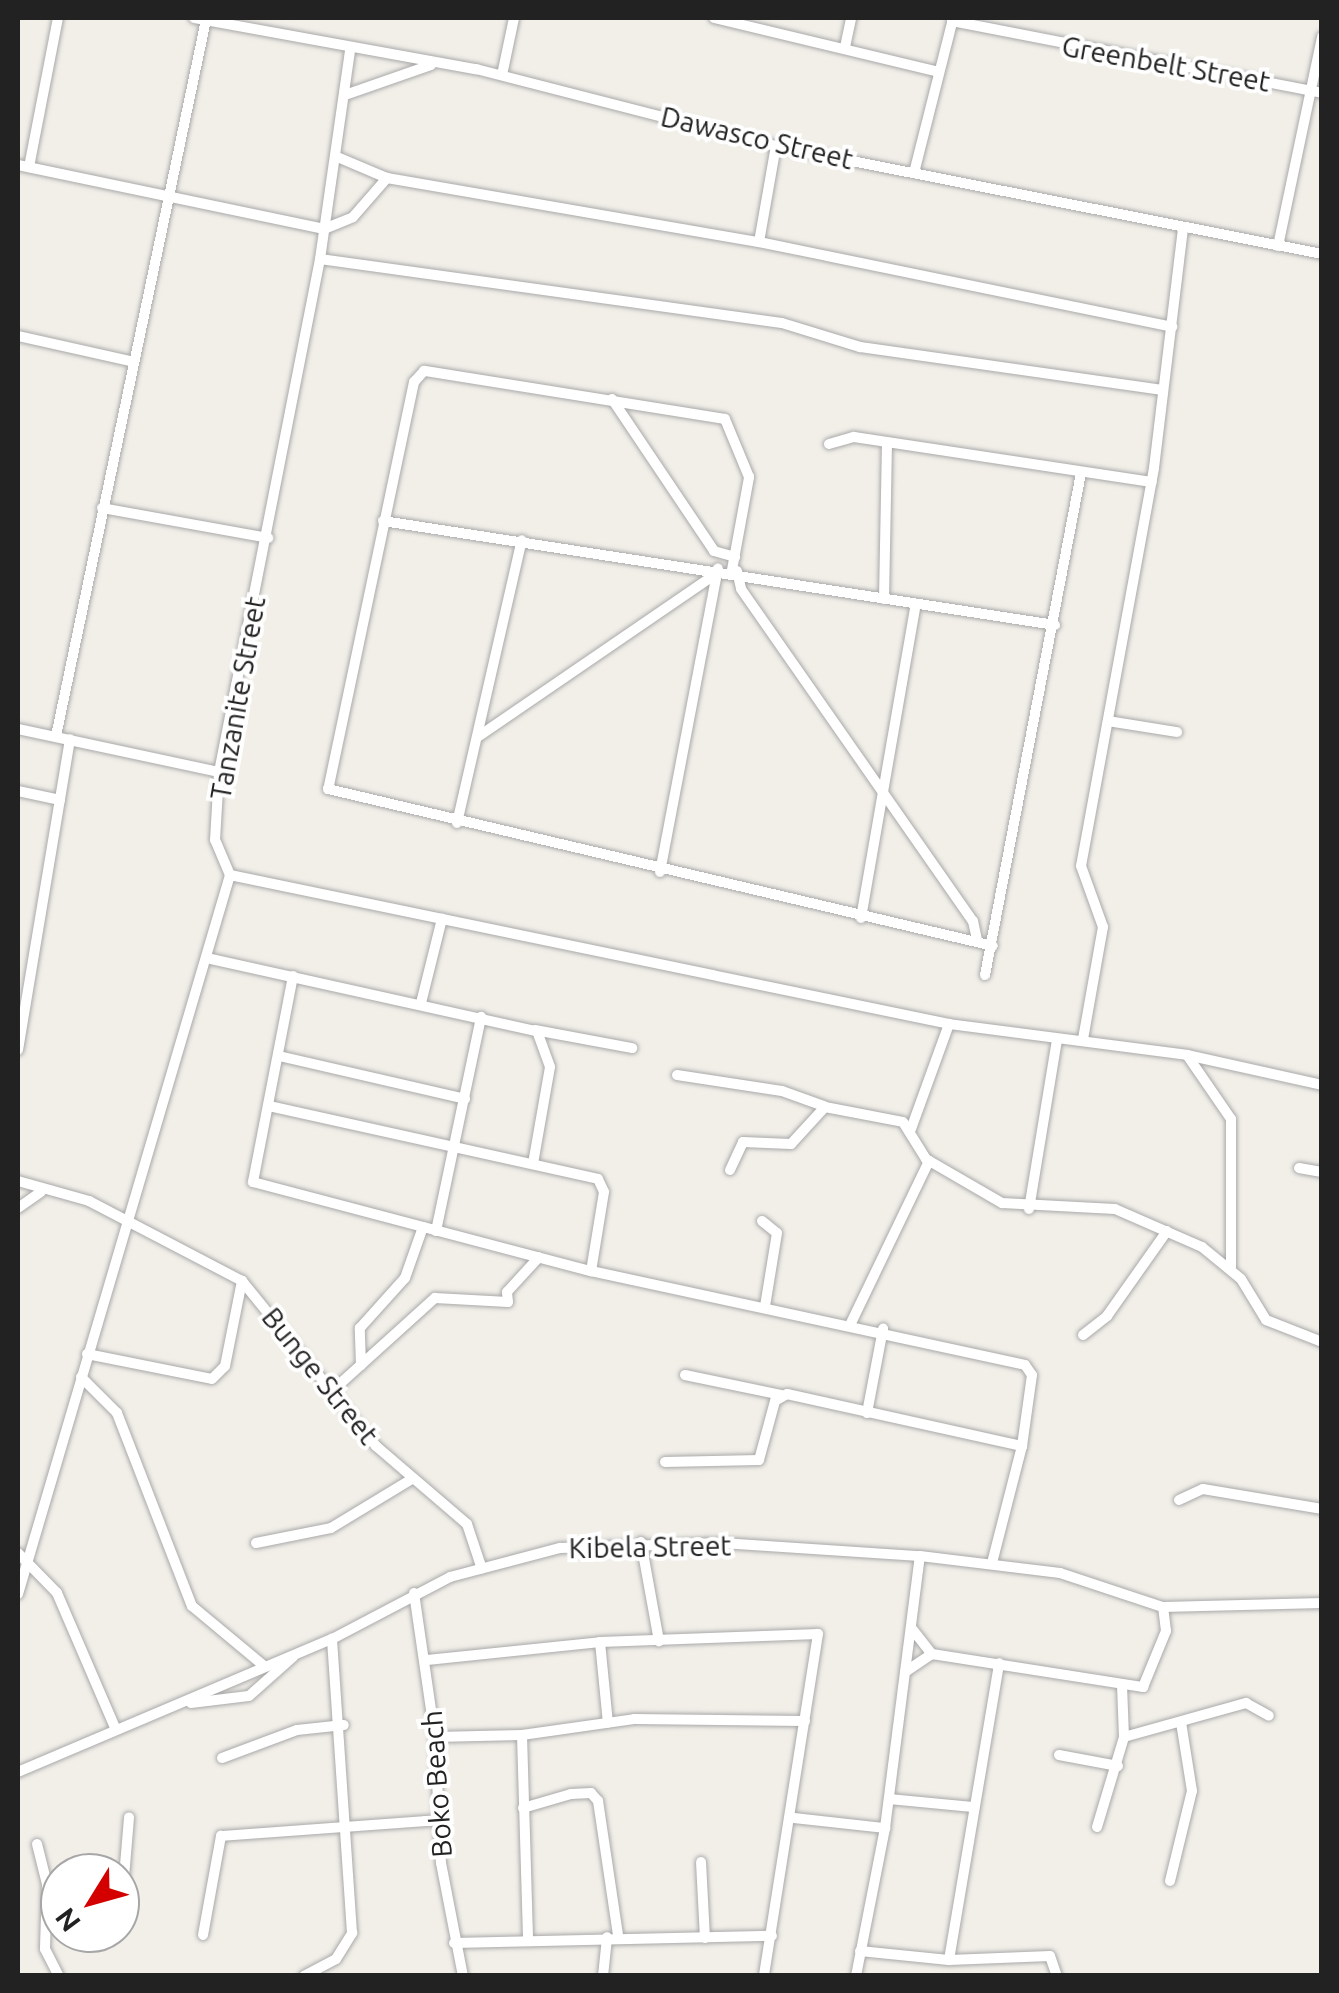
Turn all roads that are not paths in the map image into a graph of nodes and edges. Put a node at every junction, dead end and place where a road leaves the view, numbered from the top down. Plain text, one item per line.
1 (58, 18) edge
2 (514, 18) edge
3 (714, 18) edge
4 (852, 18) edge
5 (200, 19) edge
6 (953, 20) edge
7 (754, 24) edge
8 (1322, 37) edge
9 (845, 46) junction
10 (350, 50) junction
11 (436, 63) junction
12 (940, 72) junction
13 (502, 76) junction
14 (1316, 91) edge
15 (345, 95) junction
16 (776, 146) junction
17 (335, 156) junction
18 (24, 166) edge
19 (914, 173) junction
20 (387, 178) junction
21 (166, 195) junction
22 (324, 229) junction
23 (1183, 230) junction
24 (759, 242) junction
25 (1278, 246) junction
26 (1322, 254) edge
27 (320, 259) junction
28 (1172, 327) junction
29 (18, 336) edge
30 (130, 361) junction
31 (1163, 390) junction
32 (612, 398) junction
33 (887, 442) junction
34 (830, 444) dead end
35 (1081, 474) junction
36 (1152, 482) junction
37 (102, 508) junction
38 (383, 521) junction
39 (268, 538) junction
40 (522, 540) junction
41 (735, 557) junction
42 (735, 570) junction
43 (717, 571) junction
44 (884, 599) junction
45 (916, 604) junction
46 (1054, 625) junction
47 (1108, 721) junction
48 (18, 729) edge
49 (1177, 732) dead end
50 (56, 736) junction
51 (479, 736) junction
52 (70, 739) junction
53 (220, 772) junction
54 (18, 792) edge
55 (884, 796) junction
56 (60, 800) junction
57 (457, 823) junction
58 (660, 872) junction
59 (230, 876) junction
60 (861, 918) junction
61 (442, 919) junction
62 (977, 940) junction
63 (993, 946) junction
64 (211, 959) junction
65 (986, 975) dead end
66 (293, 976) junction
67 (421, 1004) junction
68 (481, 1017) junction
69 (949, 1024) junction
70 (530, 1029) junction
71 (1058, 1040) junction
72 (1083, 1040) junction
73 (632, 1048) dead end
74 (18, 1050) edge
75 (279, 1056) junction
76 (1187, 1056) junction
77 (677, 1075) dead end
78 (1322, 1085) edge
79 (465, 1099) junction
80 (269, 1106) junction
81 (825, 1106) junction
82 (911, 1129) junction
83 (456, 1149) junction
84 (929, 1161) junction
85 (532, 1163) junction
86 (1299, 1168) dead end
87 (730, 1170) dead end
88 (1322, 1172) edge
89 (18, 1181) edge
90 (41, 1192) junction
91 (18, 1208) edge
92 (1029, 1209) junction
93 (122, 1220) junction
94 (762, 1221) dead end
95 (423, 1227) junction
96 (436, 1231) junction
97 (1167, 1231) junction
98 (538, 1257) junction
99 (1231, 1268) junction
100 (591, 1271) junction
101 (242, 1281) junction
102 (765, 1306) junction
103 (851, 1323) junction
104 (883, 1330) junction
105 (1083, 1335) dead end
106 (1322, 1342) edge
107 (87, 1354) junction
108 (361, 1364) junction
109 (685, 1375) dead end
110 (81, 1377) junction
111 (332, 1391) junction
112 (782, 1395) junction
113 (868, 1412) junction
114 (1022, 1446) junction
115 (665, 1462) dead end
116 (412, 1478) junction
117 (1179, 1500) dead end
118 (1322, 1509) edge
119 (641, 1542) junction
120 (256, 1543) dead end
121 (21, 1555) edge
122 (920, 1556) junction
123 (992, 1563) junction
124 (482, 1569) junction
125 (414, 1593) junction
126 (18, 1594) edge
127 (1322, 1603) edge
128 (1163, 1607) junction
129 (913, 1630) junction
130 (332, 1639) junction
131 (658, 1641) junction
132 (600, 1642) junction
133 (297, 1653) junction
134 (932, 1654) junction
135 (427, 1660) junction
136 (999, 1663) junction
137 (264, 1666) junction
138 (903, 1673) junction
139 (1122, 1686) junction
140 (182, 1704) junction
141 (1269, 1716) dead end
142 (805, 1721) junction
143 (1181, 1722) junction
144 (608, 1723) junction
145 (344, 1725) junction
146 (116, 1730) junction
147 (522, 1735) junction
148 (435, 1737) junction
149 (1124, 1737) junction
150 (1059, 1755) dead end
151 (222, 1758) dead end
152 (1118, 1766) junction
153 (18, 1772) edge
154 (889, 1799) junction
155 (974, 1807) junction
156 (523, 1808) junction
157 (129, 1816) dead end
158 (794, 1818) junction
159 (438, 1820) junction
160 (1097, 1827) dead end
161 (885, 1828) junction
162 (349, 1832) junction
163 (37, 1844) dead end
164 (126, 1853) edge
165 (40, 1856) edge
166 (701, 1862) dead end
167 (1170, 1882) dead end
168 (203, 1936) dead end
169 (613, 1936) junction
170 (772, 1936) junction
171 (528, 1938) junction
172 (705, 1938) junction
173 (454, 1942) junction
174 (860, 1951) junction
175 (336, 1959) junction
176 (949, 1960) junction
177 (304, 1976) edge
178 (339, 1976) edge
179 (462, 1976) edge
180 (602, 1976) edge
181 (764, 1976) edge
182 (856, 1976) edge
183 (1057, 1976) edge

1 - 18 street
2 - 13 street
3 - 7 street
4 - 9 street
5 - 10 street, Dawasco Street
5 - 21 street
6 - 12 street
6 - 14 street, Greenbelt Street
7 - 9 street
8 - 14 street
9 - 12 street
10 - 11 street, Dawasco Street
10 - 15 street, Tanzanite Street
11 - 13 street, Dawasco Street
11 - 15 street
12 - 19 street
13 - 16 street, Dawasco Street
14 - 25 street
15 - 17 street, Tanzanite Street
16 - 19 street, Dawasco Street
16 - 24 street
17 - 20 street
17 - 22 street, Tanzanite Street
18 - 21 street
19 - 23 street, Dawasco Street
20 - 22 street
20 - 24 street
21 - 22 street
21 - 30 street
22 - 27 street, Tanzanite Street
23 - 25 street, Dawasco Street
23 - 28 street
24 - 28 street
25 - 26 street, Dawasco Street
27 - 31 street
27 - 39 street, Tanzanite Street
28 - 31 street
29 - 30 street
30 - 37 street
31 - 36 street
32 - 38 street
32 - 41 street
32 - 41 street
33 - 34 street
33 - 35 street
33 - 44 street
35 - 36 street
35 - 46 street
36 - 47 street
37 - 39 street
37 - 50 street
38 - 40 street
38 - 57 street
39 - 53 street, Tanzanite Street
40 - 43 street
40 - 51 street
41 - 42 street
42 - 43 street
42 - 44 street
42 - 55 street
43 - 51 street
43 - 58 street
44 - 45 street
45 - 46 street
45 - 55 street
46 - 63 street
47 - 49 street
47 - 72 street
48 - 50 street
50 - 52 street
51 - 57 street
52 - 53 street
52 - 56 street
53 - 59 street, Tanzanite Street
54 - 56 street
55 - 60 street
55 - 62 street
56 - 74 street
57 - 58 street
58 - 60 street
59 - 61 street
59 - 64 street, Tanzanite Street
60 - 62 street
61 - 67 street
61 - 69 street
62 - 63 street
63 - 65 street
64 - 66 street
64 - 93 street, Tanzanite Street
66 - 67 street
66 - 75 street
67 - 68 street
68 - 70 street
68 - 79 street
69 - 71 street
69 - 82 street
70 - 73 street
70 - 85 street
71 - 72 street
71 - 92 street
72 - 76 street
75 - 79 street
75 - 80 street
76 - 78 street
76 - 99 street
77 - 81 street
79 - 83 street
80 - 83 street
80 - 95 street
81 - 82 street
81 - 87 street
82 - 84 street
83 - 85 street
83 - 96 street
84 - 92 street
84 - 103 street
85 - 100 street
86 - 88 street
89 - 90 street
90 - 91 street
90 - 93 street
92 - 97 street
93 - 101 street, Bunge Street
93 - 107 street, Tanzanite Street
94 - 102 street
95 - 96 street
95 - 108 street
96 - 98 street
97 - 99 street
97 - 105 street
98 - 100 street
98 - 108 street
99 - 106 street
100 - 102 street
101 - 107 street
101 - 111 street, Bunge Street
102 - 103 street
103 - 104 street
104 - 113 street
104 - 114 street
107 - 110 street, Tanzanite Street
108 - 111 street
109 - 112 street
110 - 121 street, Tanzanite Street
110 - 137 street
111 - 116 street, Bunge Street
112 - 113 street
112 - 115 street
113 - 114 street
114 - 123 street
116 - 120 street
116 - 124 street, Bunge Street
117 - 118 street
119 - 122 street, Kibela Street
119 - 124 street, Kibela Street
119 - 131 street
121 - 126 street, Tanzanite Street
121 - 146 street
122 - 123 street, Kibela Street
122 - 129 street
123 - 128 street, Kibela Street
124 - 125 street, Kibela Street
125 - 130 street, Kibela Street
125 - 135 street, Boko Beach
127 - 128 street, Kibela Street
128 - 139 street
129 - 134 street
129 - 138 street
130 - 133 street, Kibela Street
130 - 145 street
131 - 132 street
131 - 142 street
132 - 135 street
132 - 144 street
133 - 137 street, Kibela Street
133 - 140 street
134 - 136 street
134 - 138 street
135 - 148 street, Boko Beach
136 - 139 street
136 - 155 street
137 - 140 street, Kibela Street
138 - 154 street
139 - 149 street
140 - 146 street, Kibela Street
141 - 143 street
142 - 144 street
142 - 158 street
143 - 149 street
143 - 167 street
144 - 147 street
145 - 151 street
145 - 162 street
146 - 153 street, Kibela Street
147 - 148 street
147 - 156 street
148 - 159 street, Boko Beach
149 - 152 street
150 - 152 street
152 - 160 street
154 - 155 street
154 - 161 street
155 - 176 street
156 - 169 street
156 - 171 street
157 - 164 street
158 - 161 street
158 - 170 street
159 - 162 street
159 - 173 street, Boko Beach
161 - 174 street
162 - 168 street
162 - 175 street
163 - 165 street
166 - 172 street
169 - 171 street
169 - 172 street
169 - 180 street
170 - 172 street
170 - 181 street
171 - 173 street
173 - 179 street, Boko Beach
174 - 176 street
174 - 182 street
175 - 177 street
175 - 178 street
176 - 183 street

